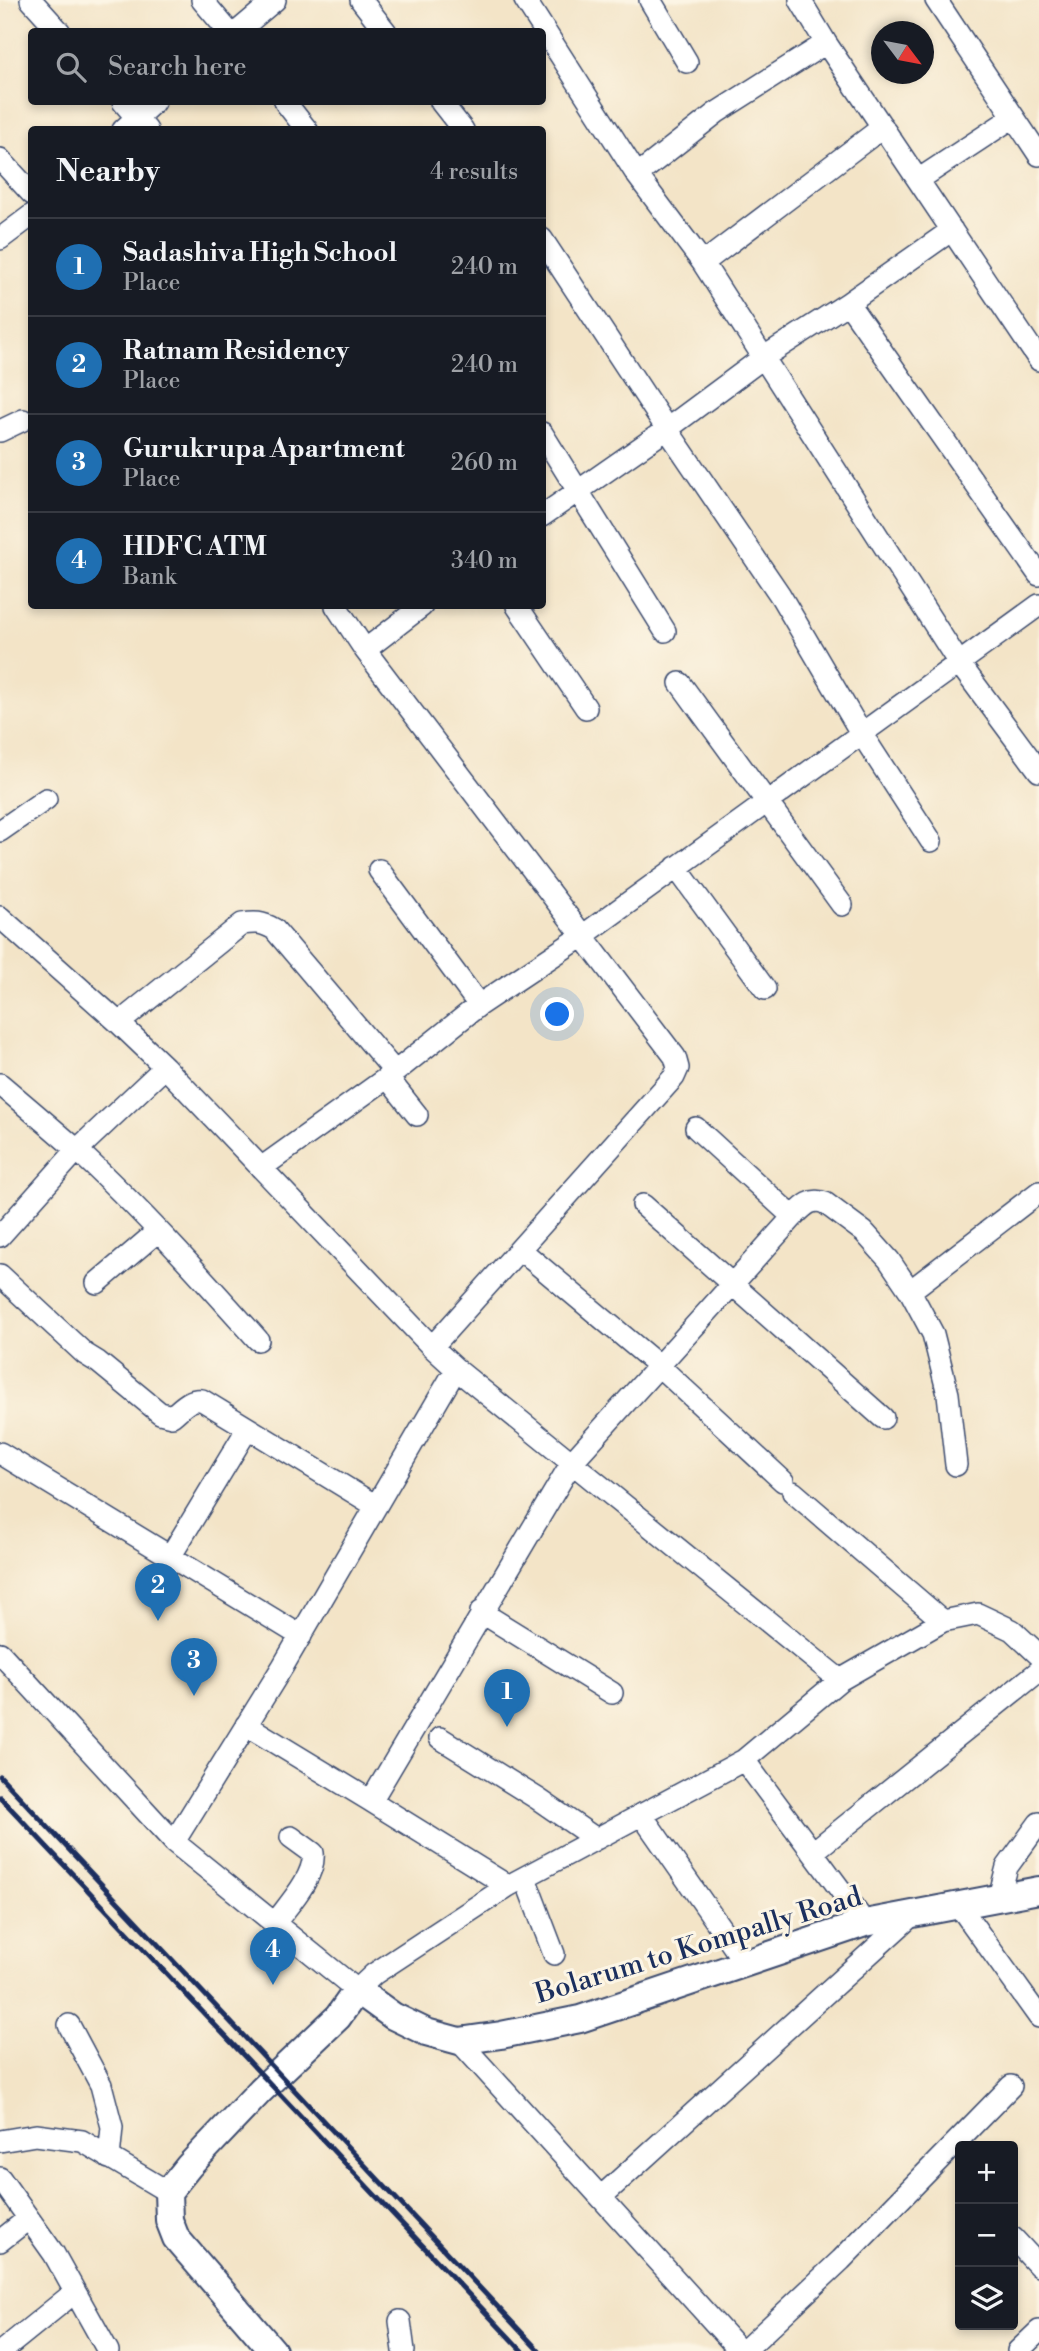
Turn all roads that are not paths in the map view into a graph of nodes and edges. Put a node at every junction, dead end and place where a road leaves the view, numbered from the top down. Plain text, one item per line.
1 (31, 0) edge
2 (202, 0) edge
3 (275, 0) edge
4 (361, 0) edge
5 (525, 0) edge
6 (650, 0) edge
7 (800, 0) edge
8 (937, 1) edge
9 (56, 28) edge
10 (226, 28) edge
11 (242, 28) edge
12 (383, 28) edge
13 (543, 28) edge
14 (546, 33) edge
15 (826, 43) junction
16 (687, 62) dead end
17 (150, 105) edge
18 (287, 105) edge
19 (443, 105) edge
20 (1012, 118) junction
21 (132, 119) edge
22 (304, 126) edge
23 (460, 126) edge
24 (883, 127) junction
25 (1039, 155) edge
26 (0, 159) edge
27 (636, 176) junction
28 (918, 180) junction
29 (28, 190) edge
30 (28, 218) edge
31 (952, 230) junction
32 (0, 239) edge
33 (546, 245) edge
34 (703, 263) junction
35 (848, 303) junction
36 (764, 357) junction
37 (1039, 360) edge
38 (23, 419) dead end
39 (667, 429) junction
40 (0, 431) edge
41 (546, 439) edge
42 (579, 490) junction
43 (546, 513) edge
44 (1039, 575) edge
45 (1039, 605) edge
46 (338, 609) edge
47 (418, 609) edge
48 (519, 609) edge
49 (665, 631) dead end
50 (365, 650) junction
51 (958, 663) junction
52 (680, 683) dead end
53 (586, 708) dead end
54 (861, 733) junction
55 (1039, 771) edge
56 (46, 799) dead end
57 (766, 801) junction
58 (0, 831) edge
59 (931, 841) dead end
60 (676, 867) junction
61 (379, 870) dead end
62 (842, 905) dead end
63 (0, 917) edge
64 (581, 937) junction
65 (765, 989) dead end
66 (479, 1005) junction
67 (119, 1023) junction
68 (165, 1068) junction
69 (391, 1074) junction
70 (1, 1087) edge
71 (417, 1115) dead end
72 (696, 1128) dead end
73 (77, 1150) junction
74 (261, 1168) junction
75 (1039, 1192) edge
76 (643, 1205) dead end
77 (793, 1217) junction
78 (159, 1231) junction
79 (0, 1236) edge
80 (529, 1257) dead end
81 (0, 1275) edge
82 (97, 1283) dead end
83 (732, 1285) junction
84 (910, 1290) junction
85 (258, 1340) dead end
86 (432, 1347) junction
87 (659, 1366) junction
88 (456, 1369) junction
89 (883, 1419) dead end
90 (248, 1428) junction
91 (0, 1452) edge
92 (572, 1462) junction
93 (956, 1465) dead end
94 (376, 1506) junction
95 (170, 1557) junction
96 (481, 1612) junction
97 (943, 1621) junction
98 (301, 1636) junction
99 (0, 1653) edge
100 (1039, 1655) edge
101 (1039, 1671) edge
102 (841, 1680) junction
103 (612, 1693) dead end
104 (246, 1725) junction
105 (440, 1738) dead end
106 (744, 1760) junction
107 (371, 1801) junction
108 (641, 1814) junction
109 (1039, 1823) edge
110 (291, 1837) dead end
111 (596, 1839) junction
112 (174, 1842) junction
113 (813, 1853) junction
114 (517, 1882) junction
115 (1039, 1890) edge
116 (999, 1897) junction
117 (958, 1904) junction
118 (911, 1916) junction
119 (275, 1923) junction
120 (865, 1923) junction
121 (554, 1954) dead end
122 (745, 1963) junction
123 (357, 1990) junction
124 (1039, 2017) edge
125 (69, 2025) dead end
126 (459, 2041) junction
127 (1011, 2086) dead end
128 (0, 2141) edge
129 (109, 2158) junction
130 (0, 2178) edge
131 (168, 2192) junction
132 (601, 2197) junction
133 (28, 2220) junction
134 (0, 2241) edge
135 (1018, 2243) edge
136 (1039, 2266) edge
137 (75, 2292) junction
138 (400, 2321) dead end
139 (1039, 2331) edge
140 (2, 2351) edge
141 (108, 2351) edge
142 (273, 2351) edge
143 (404, 2351) edge
144 (742, 2351) edge
145 (1018, 2351) edge

1 - 9 street
2 - 10 street
3 - 11 street
4 - 12 street
5 - 13 street
6 - 16 street
7 - 15 street
8 - 20 street
14 - 27 street
15 - 24 street
15 - 27 street
17 - 21 street
18 - 22 street
19 - 23 street
20 - 25 street
20 - 28 street
24 - 28 street
24 - 34 street
26 - 29 street
27 - 34 street
28 - 31 street
30 - 32 street
31 - 35 street
31 - 37 street
33 - 39 street
34 - 36 street
35 - 36 street
35 - 44 street
36 - 39 street
36 - 51 street
38 - 40 street
39 - 42 street
39 - 54 street
41 - 42 street
42 - 43 street
42 - 49 street
45 - 51 street
46 - 50 street
47 - 50 street
48 - 53 street
50 - 64 street
51 - 54 street
51 - 55 street
52 - 57 street
54 - 57 street
54 - 59 street
56 - 58 street
57 - 60 street
57 - 62 street
60 - 64 street
60 - 65 street
61 - 66 street
63 - 67 street
64 - 66 street
64 - 86 street
66 - 69 street
67 - 68 street
67 - 69 street
68 - 73 street
68 - 74 street
69 - 71 street
69 - 74 street
70 - 73 street
72 - 77 street
73 - 78 street
73 - 79 street
74 - 86 street
75 - 84 street
76 - 83 street
77 - 83 street
77 - 84 street
78 - 82 street
78 - 85 street
80 - 87 street
81 - 90 street
83 - 87 street
83 - 89 street
84 - 93 street
86 - 88 street
87 - 92 street
87 - 97 street
88 - 92 street
88 - 94 street
90 - 94 street
90 - 95 street
91 - 95 street
92 - 96 street
92 - 102 street
94 - 98 street
95 - 98 street
96 - 103 street
96 - 107 street
97 - 100 street
97 - 102 street
98 - 104 street
99 - 112 street
101 - 113 street
102 - 106 street
104 - 107 street
104 - 112 street
105 - 111 street
106 - 108 street
106 - 113 street
107 - 114 street
108 - 111 street
108 - 122 street
109 - 116 street
110 - 119 street
111 - 114 street
112 - 119 street
113 - 120 street
114 - 121 street
114 - 123 street
115 - 116 main road, Bolarum to Kompally Road
116 - 117 main road, Bolarum to Kompally Road
117 - 118 main road, Bolarum to Kompally Road
117 - 124 street
118 - 120 main road, Bolarum to Kompally Road
118 - 132 street
119 - 123 street
120 - 122 main road, Bolarum to Kompally Road
122 - 126 main road, Bolarum to Kompally Road
123 - 126 main road, Bolarum to Kompally Road
123 - 131 main road
125 - 129 street
126 - 132 street
127 - 144 street
128 - 129 street
129 - 131 street
130 - 133 street
131 - 142 main road
132 - 144 street
133 - 134 street
133 - 137 street
135 - 136 street
137 - 140 street
137 - 141 street
138 - 143 street
139 - 145 street

